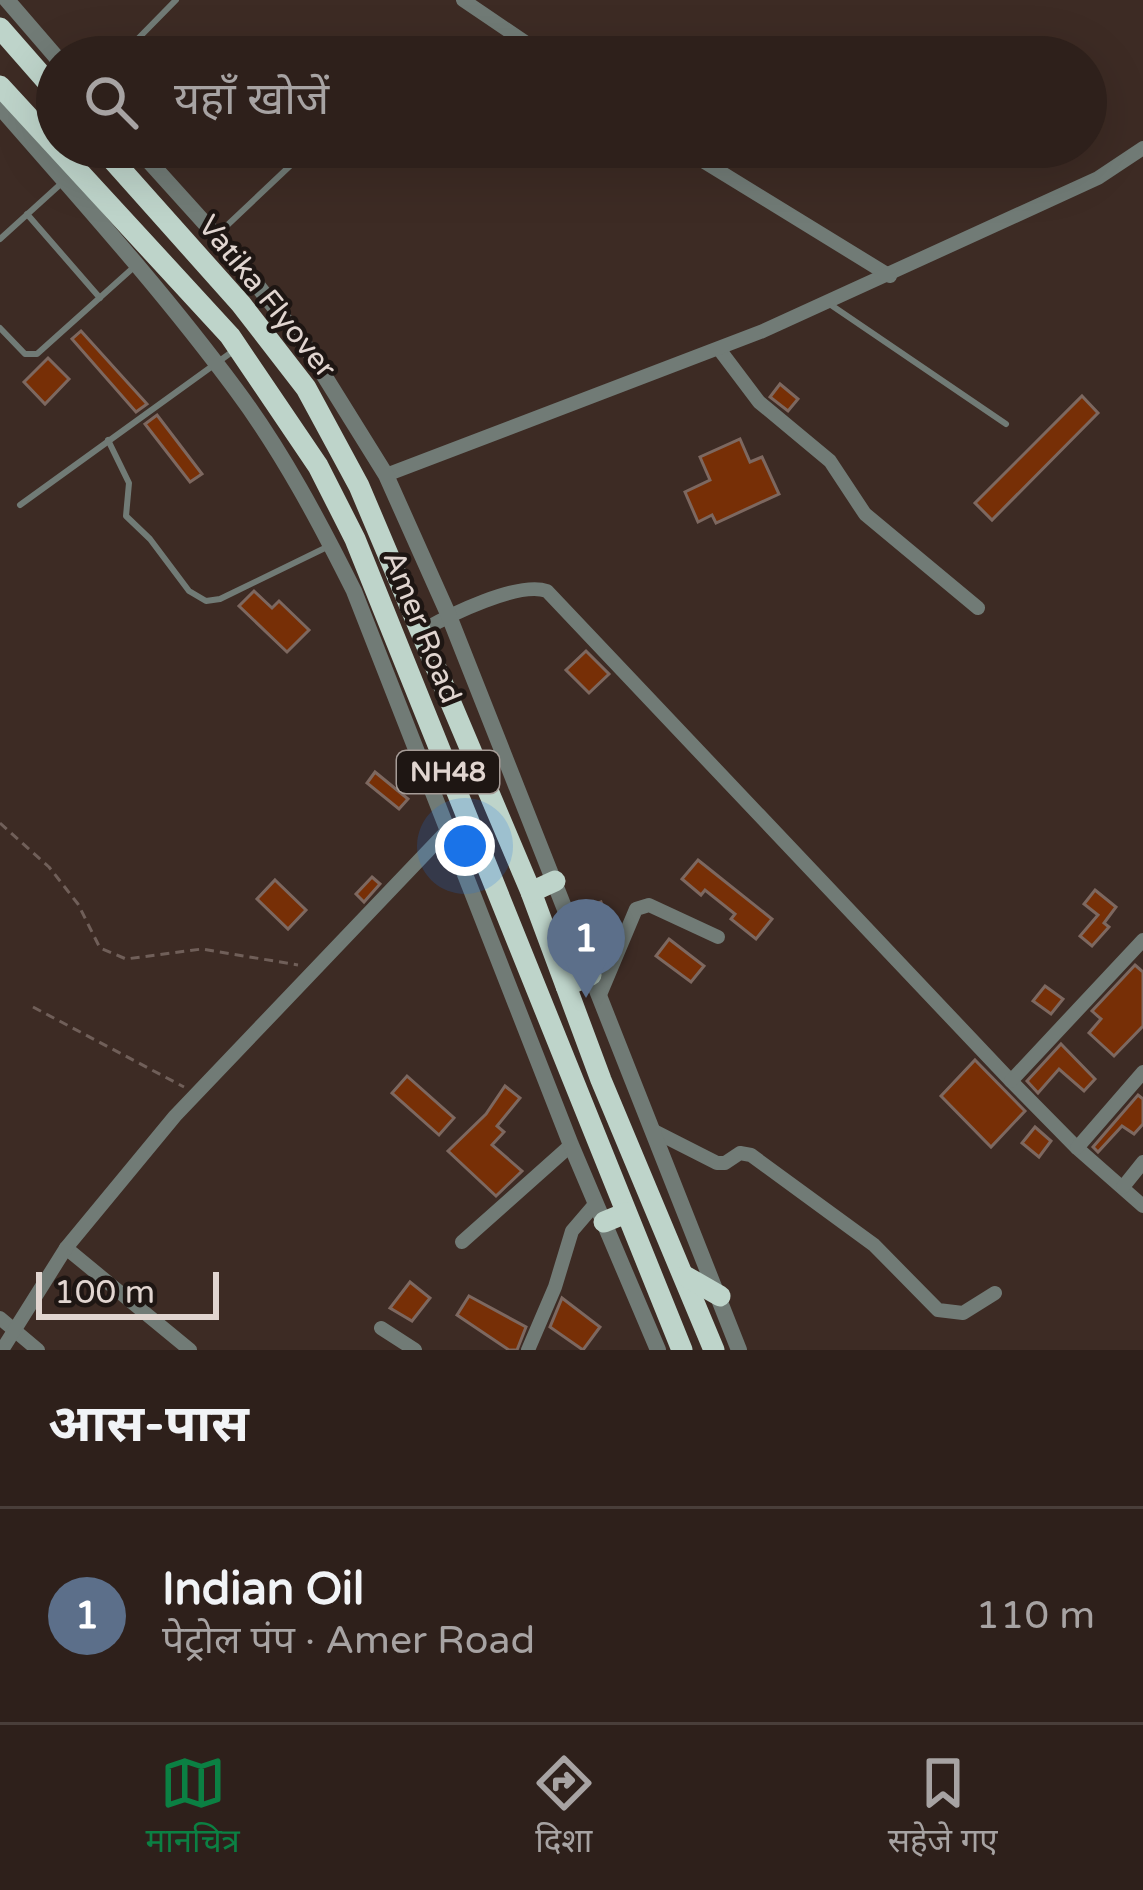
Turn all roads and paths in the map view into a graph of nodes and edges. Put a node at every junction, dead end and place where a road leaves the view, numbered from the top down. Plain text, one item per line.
1 (7, 0) edge
2 (176, 0) edge
3 (464, 0) edge
4 (0, 28) edge
5 (38, 36) edge
6 (141, 36) edge
7 (517, 36) edge
8 (36, 69) edge
9 (0, 86) edge
10 (0, 107) edge
11 (36, 126) edge
12 (1143, 148) edge
13 (36, 149) edge
14 (53, 168) edge
15 (75, 168) edge
16 (120, 168) edge
17 (155, 168) edge
18 (288, 168) edge
19 (714, 168) edge
20 (64, 181) junction
21 (27, 214) junction
22 (216, 236) junction
23 (0, 239) edge
24 (136, 265) junction
25 (890, 276) junction
26 (100, 298) junction
27 (828, 303) junction
28 (0, 328) edge
29 (238, 347) junction
30 (719, 349) junction
31 (214, 363) junction
32 (1006, 424) dead end
33 (108, 440) junction
34 (386, 476) junction
35 (20, 505) dead end
36 (331, 545) junction
37 (978, 608) dead end
38 (449, 616) junction
39 (423, 630) junction
40 (435, 769) junction
41 (0, 823) edge
42 (446, 832) junction
43 (554, 881) junction
44 (531, 892) junction
45 (718, 937) dead end
46 (1143, 940) edge
47 (314, 967) junction
48 (591, 975) junction
49 (566, 986) junction
50 (599, 997) junction
51 (33, 1007) dead end
52 (1143, 1072) edge
53 (1011, 1082) junction
54 (196, 1093) junction
55 (652, 1130) junction
56 (571, 1145) junction
57 (1077, 1148) junction
58 (1143, 1162) edge
59 (1123, 1187) junction
60 (1143, 1206) edge
61 (600, 1213) junction
62 (626, 1213) junction
63 (462, 1242) dead end
64 (65, 1247) junction
65 (685, 1276) junction
66 (995, 1293) dead end
67 (720, 1296) junction
68 (0, 1318) edge
69 (381, 1328) dead end
70 (14, 1330) junction
71 (2, 1350) edge
72 (38, 1350) edge
73 (190, 1350) edge
74 (415, 1350) edge
75 (528, 1350) edge
76 (658, 1350) edge
77 (682, 1350) edge
78 (714, 1350) edge
79 (740, 1350) edge

1 - 5 street
2 - 6 lane
3 - 7 street
4 - 8 highway
9 - 11 highway, Vatika Flyover / NH48
10 - 13 street
12 - 25 street
14 - 20 street
15 - 29 highway, Vatika Flyover / NH48
16 - 39 highway, Vatika Flyover / NH48
17 - 22 street
18 - 22 lane
19 - 25 street
20 - 21 lane
20 - 24 street
21 - 23 lane
21 - 26 lane
22 - 34 street
24 - 26 lane
24 - 31 street
25 - 27 street
26 - 28 lane
27 - 30 street
27 - 32 lane
29 - 31 lane
29 - 40 highway, Amer Road / NH48
30 - 34 street
30 - 37 street
31 - 33 lane
31 - 36 street
33 - 35 lane
33 - 36 lane
34 - 38 street
36 - 40 street
38 - 39 street
38 - 43 street
38 - 53 street
39 - 44 highway, NH48
40 - 42 street
40 - 62 highway, Amer Road / NH48
41 - 47 path
42 - 47 street
42 - 56 street
43 - 44 highway
43 - 48 street
44 - 49 highway, NH48
45 - 50 street
46 - 53 street
47 - 54 street
48 - 49 highway
48 - 50 street
49 - 65 highway, NH48
50 - 55 street
51 - 54 path
52 - 57 street
53 - 57 street
54 - 64 street
55 - 66 street
55 - 67 street
56 - 61 street
56 - 63 street
57 - 59 street
58 - 59 street
59 - 60 street
61 - 62 highway
61 - 75 street
61 - 76 street
62 - 77 highway, NH48
64 - 70 street
64 - 73 street
65 - 67 highway
65 - 78 highway, NH48
67 - 79 street
68 - 70 street
69 - 74 street
70 - 71 street
70 - 72 street

